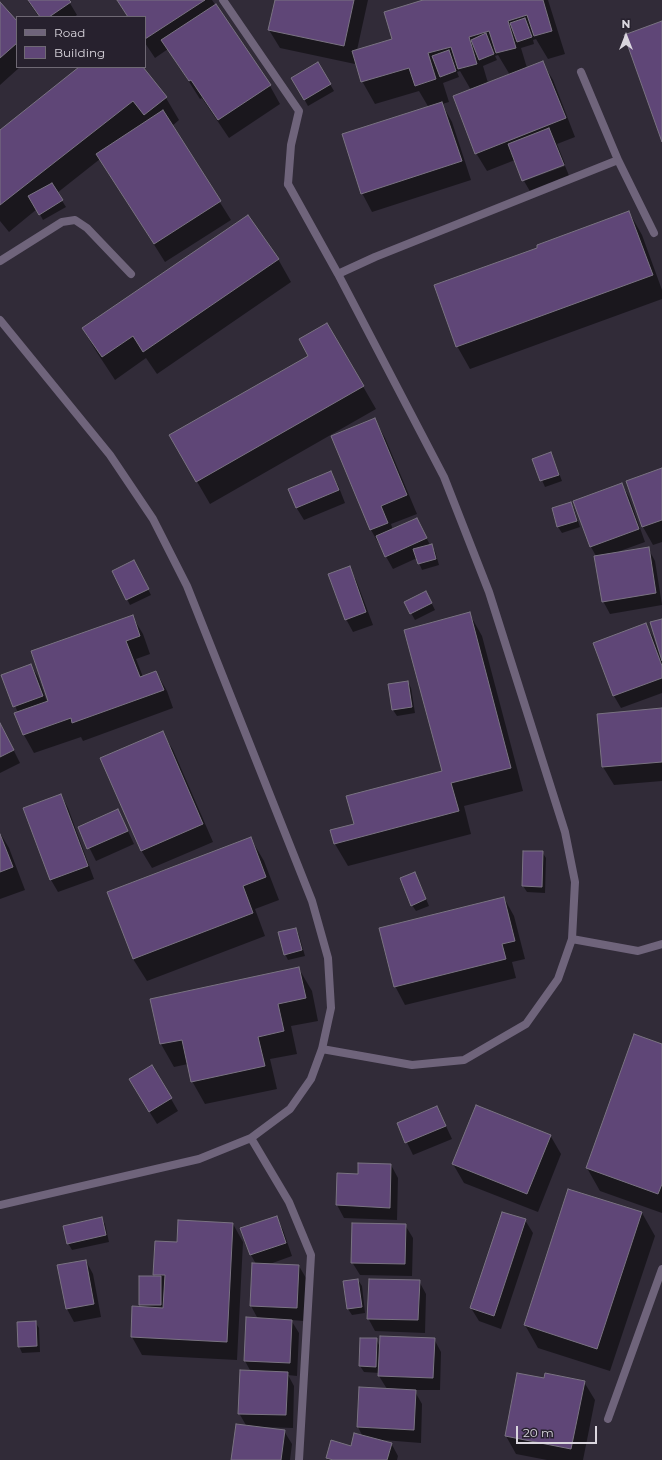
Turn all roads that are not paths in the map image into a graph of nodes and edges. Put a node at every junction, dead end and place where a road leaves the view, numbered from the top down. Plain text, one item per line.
1 (223, 0) edge
2 (581, 72) dead end
3 (618, 160) junction
4 (654, 233) dead end
5 (0, 261) edge
6 (131, 274) dead end
7 (338, 274) junction
8 (0, 320) edge
9 (572, 939) junction
10 (662, 944) edge
11 (322, 1049) junction
12 (251, 1138) junction
13 (0, 1205) edge
14 (662, 1269) edge
15 (608, 1419) dead end
16 (300, 1460) edge

1 - 7 street
2 - 3 street
3 - 4 street
3 - 7 street
5 - 6 street
7 - 9 street
8 - 11 street
9 - 10 street
9 - 11 street
11 - 12 street
12 - 13 street
12 - 16 street
14 - 15 street

